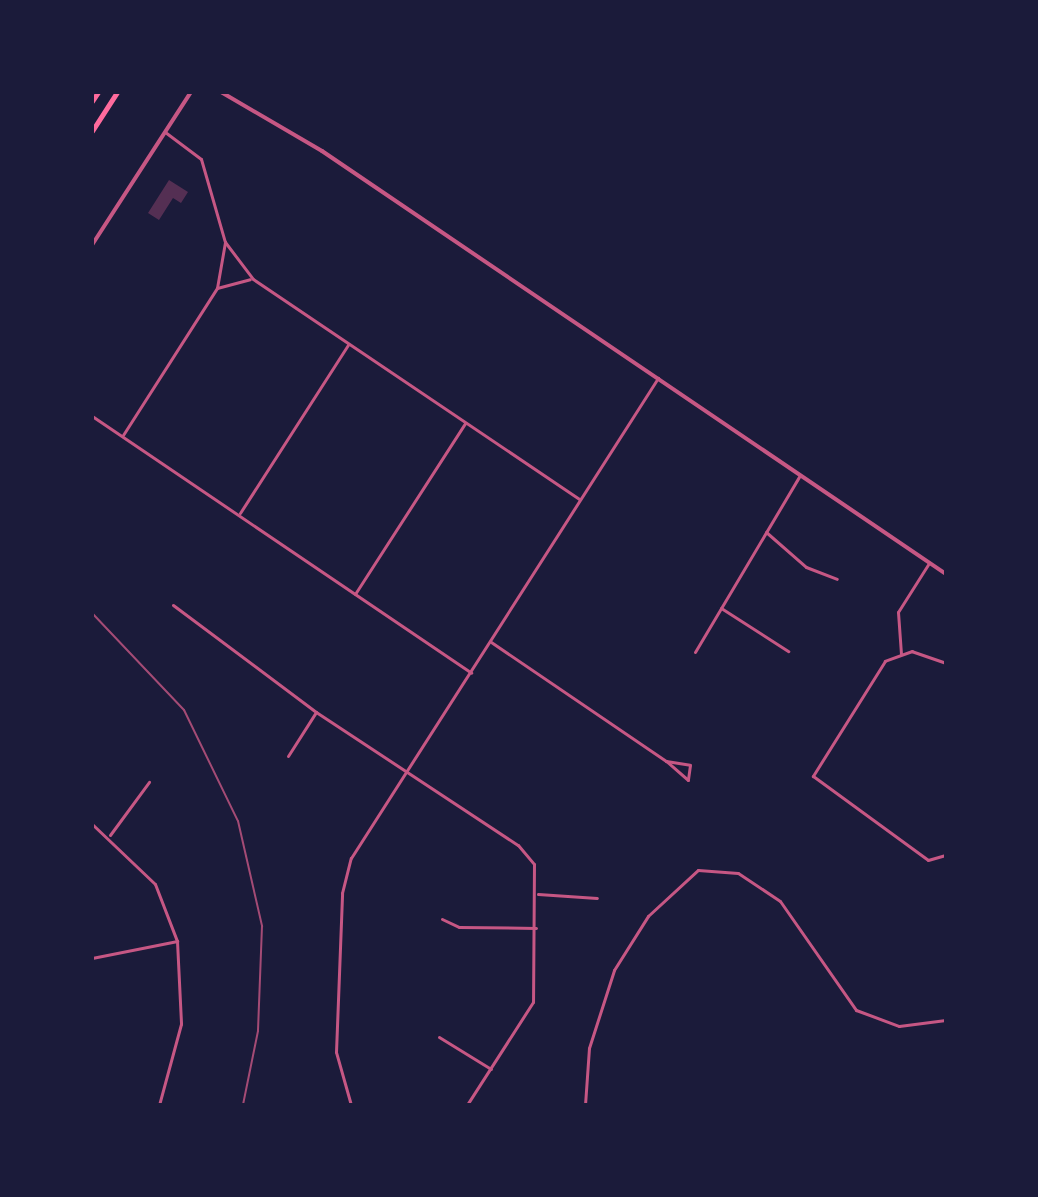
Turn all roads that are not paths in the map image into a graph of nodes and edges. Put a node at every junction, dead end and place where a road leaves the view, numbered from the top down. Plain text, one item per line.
1 (98, 92) edge
2 (117, 92) edge
3 (191, 92) edge
4 (221, 92) edge
5 (92, 101) edge
6 (92, 131) edge
7 (165, 132) junction
8 (225, 242) junction
9 (92, 245) edge
10 (253, 279) junction
11 (217, 288) junction
12 (348, 345) junction
13 (658, 378) junction
14 (92, 416) edge
15 (465, 423) junction
16 (123, 436) junction
17 (800, 475) junction
18 (580, 500) junction
19 (239, 515) junction
20 (766, 532) junction
21 (929, 563) junction
22 (946, 574) edge
23 (837, 579) dead end
24 (355, 594) junction
25 (173, 605) dead end
26 (721, 608) junction
27 (491, 642) junction
28 (788, 651) dead end
29 (695, 652) dead end
30 (901, 654) junction
31 (946, 663) edge
32 (471, 673) junction
33 (316, 712) junction
34 (288, 756) dead end
35 (666, 761) junction
36 (407, 773) junction
37 (149, 782) dead end
38 (92, 824) edge
39 (110, 835) junction
40 (946, 855) edge
41 (538, 894) junction
42 (597, 898) dead end
43 (442, 919) dead end
44 (536, 928) junction
45 (177, 941) junction
46 (92, 958) edge
47 (946, 1020) edge
48 (439, 1037) dead end
49 (491, 1069) junction
50 (159, 1105) edge
51 (351, 1105) edge
52 (467, 1105) edge
53 (585, 1105) edge

1 - 5 highway
2 - 6 highway
3 - 7 street
4 - 13 street
7 - 8 street
7 - 9 street
8 - 10 street
8 - 11 street
10 - 11 street
10 - 12 street
11 - 16 street
12 - 15 street
12 - 19 street
13 - 17 street
13 - 18 street
14 - 16 street
15 - 18 street
15 - 24 street
16 - 19 street
17 - 20 street
17 - 21 street
18 - 27 street
19 - 24 street
20 - 23 street
20 - 26 street
21 - 22 street
21 - 30 street
24 - 32 street
25 - 33 street
26 - 28 street
26 - 29 street
27 - 32 street
27 - 35 street
30 - 31 street
30 - 40 street
32 - 36 street
33 - 34 street
33 - 36 street
35 - 35 street
36 - 41 street
36 - 51 street
37 - 39 street
38 - 39 street
39 - 45 street
41 - 42 street
41 - 44 street
43 - 44 street
44 - 49 street
45 - 46 street
45 - 50 street
47 - 53 street
48 - 49 street
49 - 52 street

